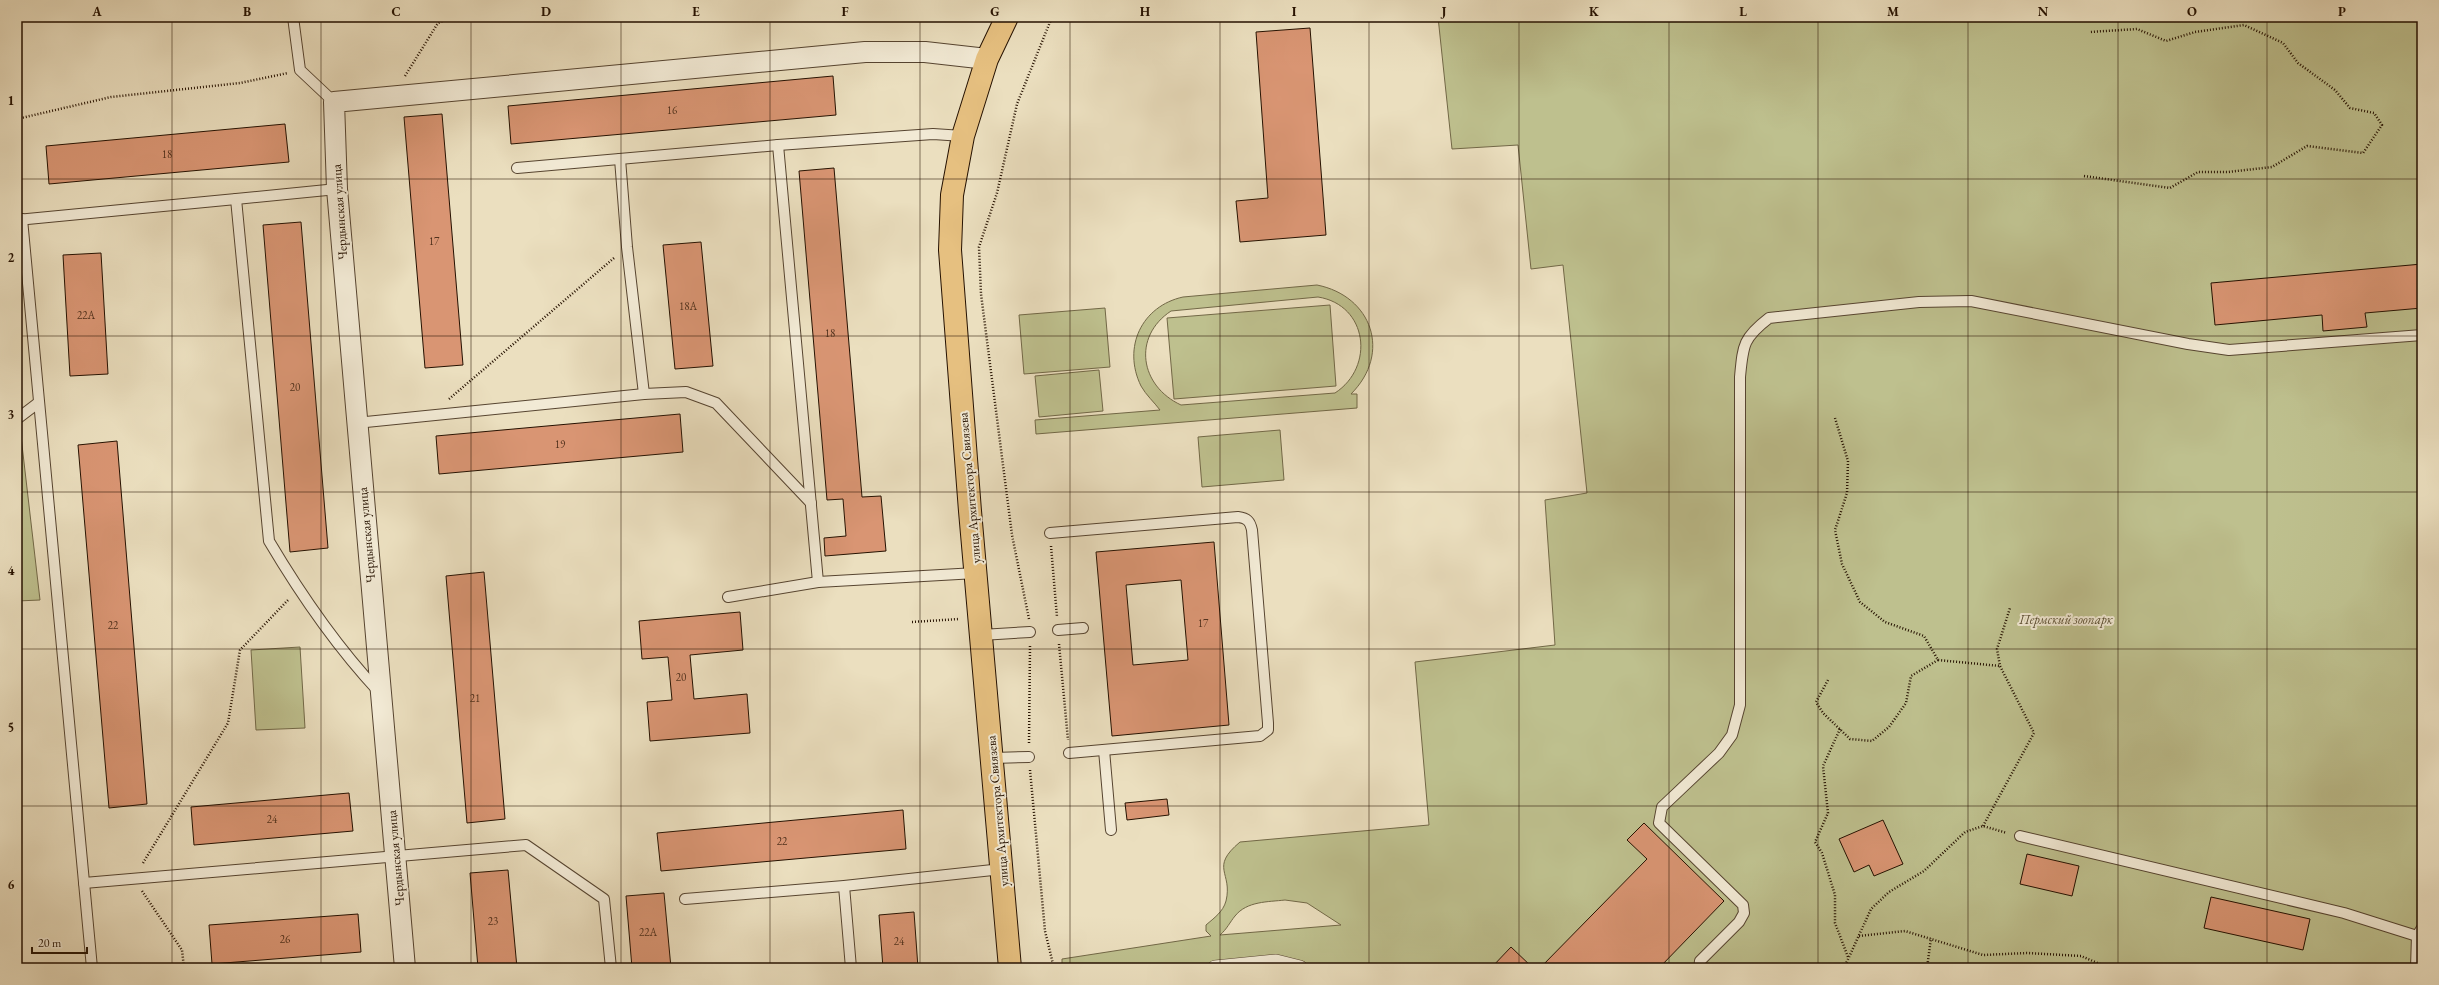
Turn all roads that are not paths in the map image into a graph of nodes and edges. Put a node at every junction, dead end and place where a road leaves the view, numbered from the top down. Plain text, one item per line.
1 (293, 17) edge
2 (1007, 17) edge
3 (987, 58) junction
4 (334, 102) junction
5 (963, 136) junction
6 (778, 145) junction
7 (620, 159) junction
8 (517, 168) dead end
9 (337, 189) junction
10 (236, 199) junction
11 (19, 219) edge
12 (2422, 335) edge
13 (644, 394) junction
14 (38, 404) junction
15 (17, 419) edge
16 (356, 423) junction
17 (811, 503) junction
18 (1050, 533) dead end
19 (976, 573) junction
20 (818, 582) junction
21 (728, 596) dead end
22 (1082, 628) dead end
23 (1058, 630) dead end
24 (1030, 632) road end
25 (981, 635) junction
26 (382, 694) junction
27 (1104, 750) junction
28 (1069, 753) dead end
29 (1029, 757) road end
30 (993, 758) junction
31 (1111, 830) dead end
32 (2020, 836) road end
33 (395, 856) junction
34 (1002, 869) junction
35 (84, 882) junction
36 (844, 886) junction
37 (684, 899) dead end
38 (2419, 932) edge
39 (1263, 965) edge
40 (92, 968) edge
41 (405, 968) edge
42 (611, 968) edge
43 (851, 968) edge
44 (1010, 968) edge
45 (1215, 968) edge
46 (1300, 968) edge
47 (1699, 968) edge
48 (2416, 968) edge

1 - 4 lane
2 - 3 main road, улица Архитектора Свиязева
3 - 4 street
3 - 5 main road, улица Архитектора Свиязева
4 - 9 street, Чердынская улица
5 - 6 lane
5 - 19 main road, улица Архитектора Свиязева
6 - 7 lane
6 - 17 lane
7 - 8 lane
7 - 13 lane
9 - 10 lane
9 - 16 street, Чердынская улица
10 - 11 lane
10 - 26 lane
11 - 14 lane
12 - 47 lane
13 - 16 lane
13 - 17 lane
14 - 15 lane
14 - 35 lane
16 - 26 street, Чердынская улица
17 - 20 lane
18 - 27 lane
19 - 20 lane
19 - 25 main road, улица Архитектора Свиязева
20 - 21 lane
22 - 23 lane
24 - 25 lane
25 - 30 main road, улица Архитектора Свиязева
26 - 33 street, Чердынская улица
27 - 28 lane
27 - 31 lane
29 - 30 lane
30 - 34 main road, улица Архитектора Свиязева
32 - 38 lane
33 - 35 lane
33 - 41 street, Чердынская улица
33 - 42 lane
34 - 36 lane
34 - 44 main road, улица Архитектора Свиязева
35 - 40 lane
36 - 37 lane
36 - 43 lane
38 - 48 lane
39 - 45 street
39 - 46 street

